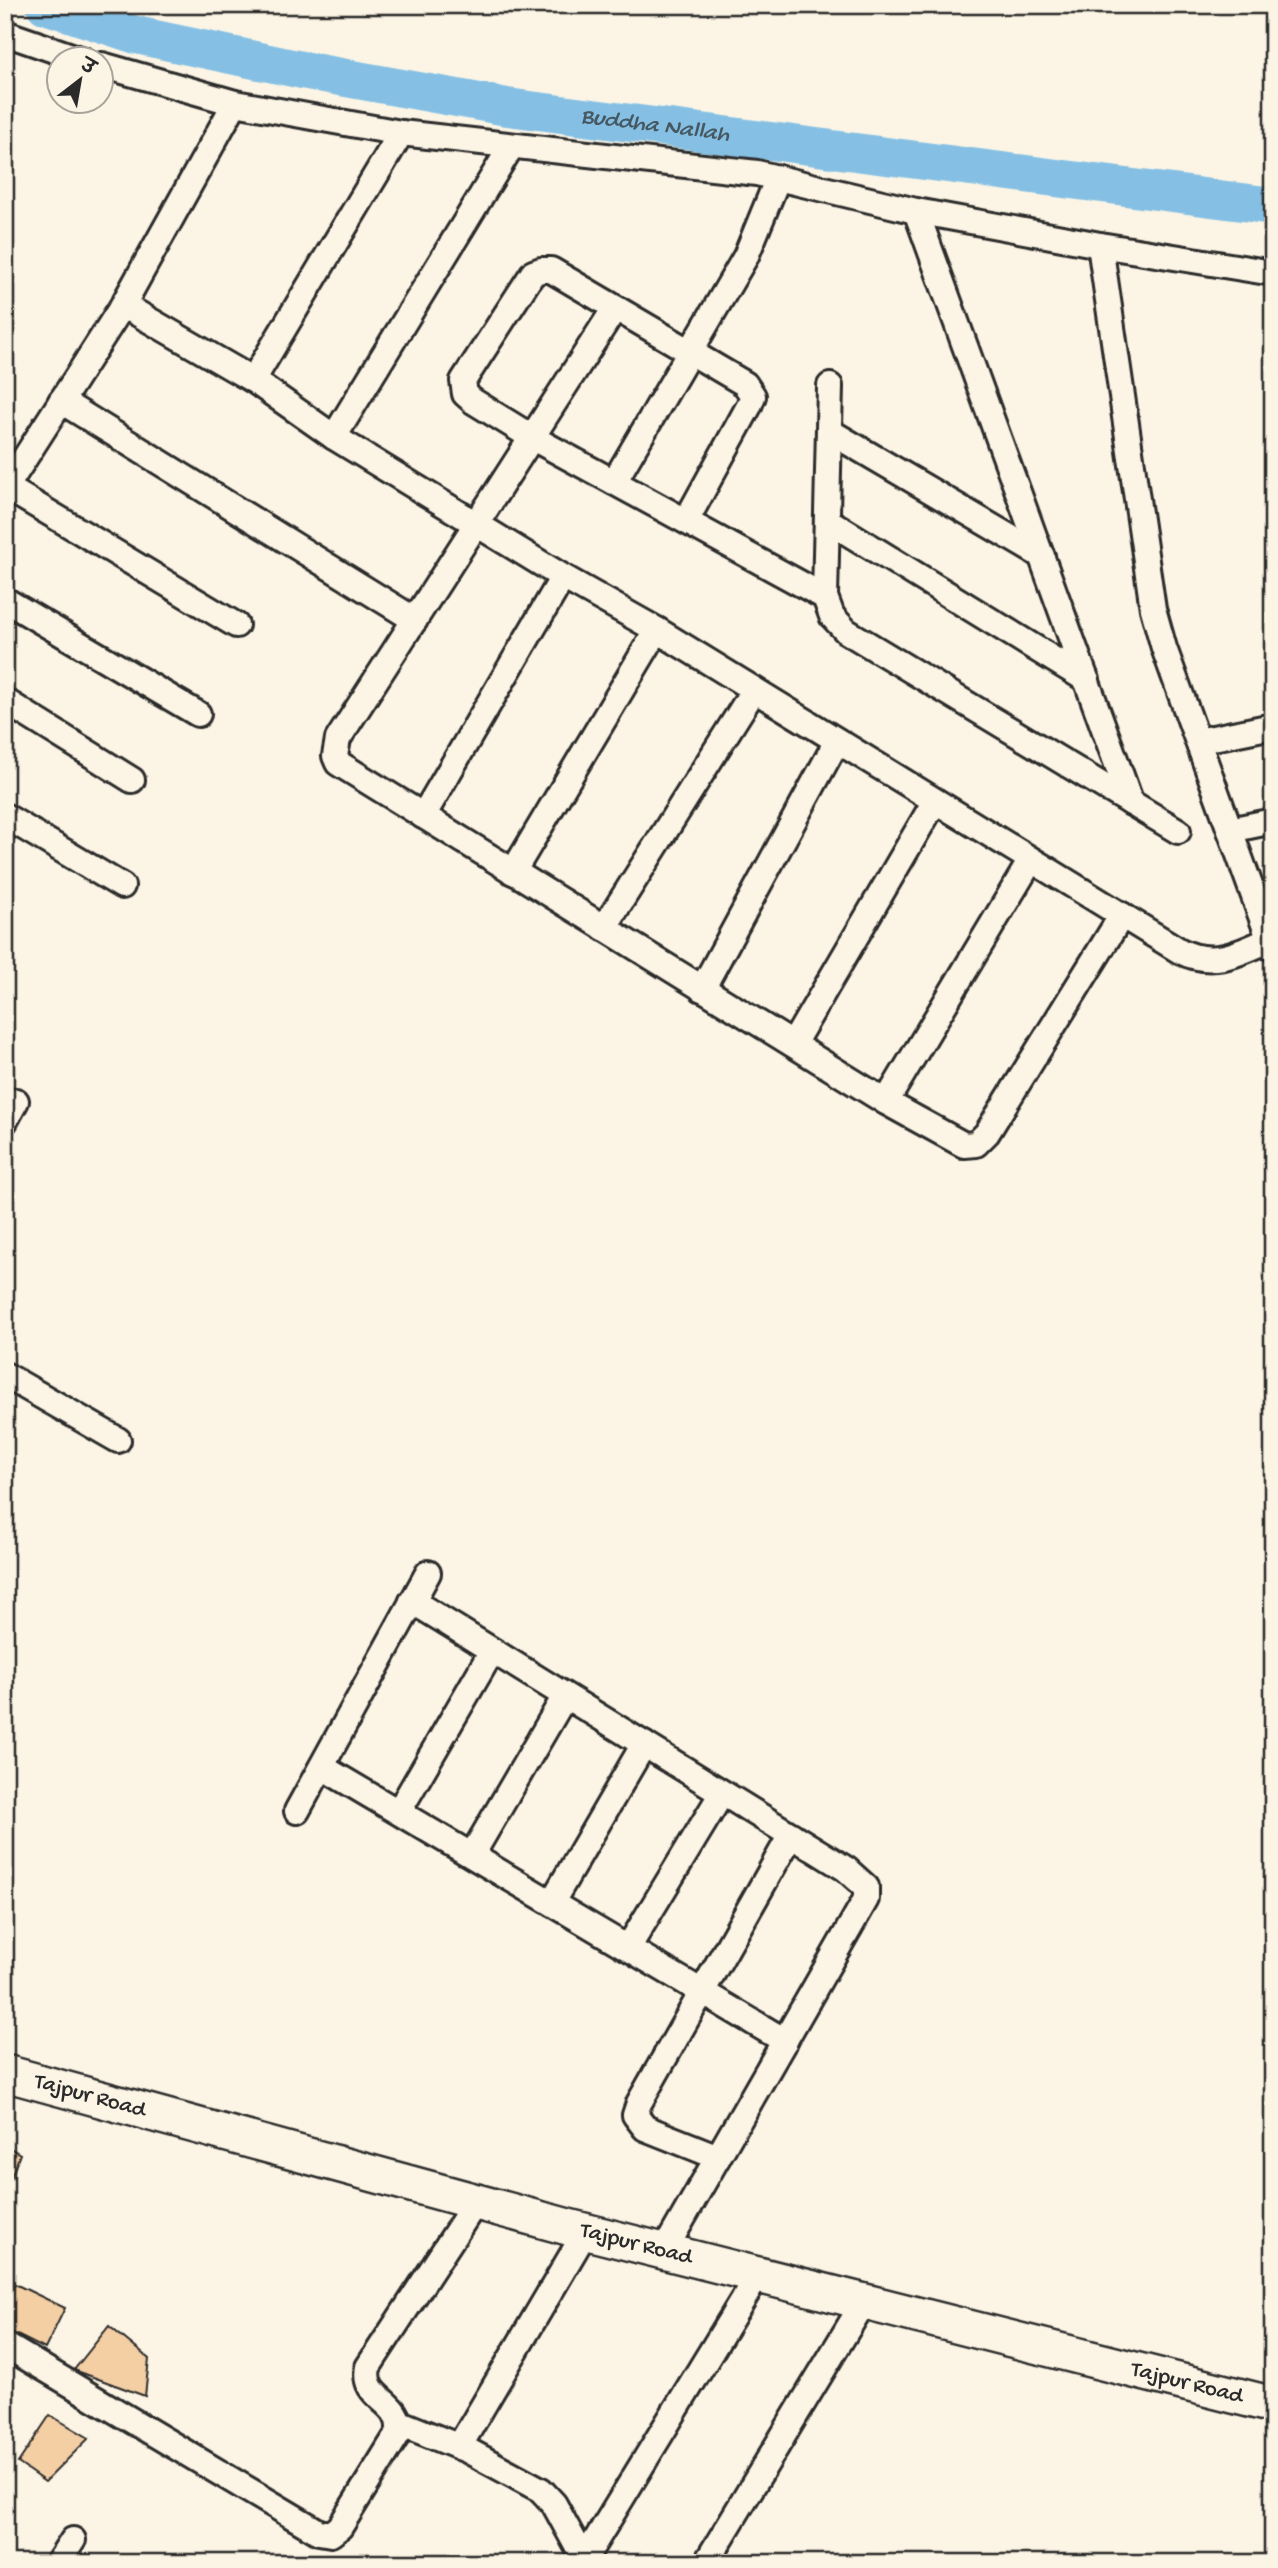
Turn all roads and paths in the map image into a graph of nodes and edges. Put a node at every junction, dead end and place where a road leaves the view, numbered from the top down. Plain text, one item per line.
1 (5, 33) edge
2 (46, 47) edge
3 (116, 69) edge
4 (235, 103) junction
5 (401, 133) junction
6 (511, 147) junction
7 (778, 178) junction
8 (916, 211) junction
9 (1100, 245) junction
10 (1273, 273) edge
11 (123, 305) junction
12 (615, 308) junction
13 (691, 352) junction
14 (253, 380) junction
15 (830, 386) dead end
16 (61, 401) junction
17 (829, 431) junction
18 (334, 437) junction
19 (533, 438) junction
20 (614, 482) junction
21 (6, 488) edge
22 (827, 520) junction
23 (686, 521) junction
24 (476, 523) junction
25 (1041, 556) junction
26 (564, 577) junction
27 (825, 597) junction
28 (5, 600) edge
29 (415, 620) junction
30 (236, 625) dead end
31 (657, 630) junction
32 (1087, 680) junction
33 (754, 690) junction
34 (5, 701) edge
35 (198, 714) dead end
36 (1273, 726) edge
37 (837, 741) junction
38 (1198, 741) junction
39 (132, 780) dead end
40 (935, 801) junction
41 (1131, 803) junction
42 (5, 816) edge
43 (423, 816) junction
44 (1273, 821) edge
45 (1230, 830) junction
46 (1178, 831) dead end
47 (1031, 860) junction
48 (513, 872) junction
49 (122, 886) dead end
50 (1122, 915) junction
51 (604, 928) junction
52 (1272, 942) edge
53 (702, 989) junction
54 (793, 1044) junction
55 (886, 1102) junction
56 (5, 1374) edge
57 (118, 1440) dead end
58 (428, 1573) dead end
59 (412, 1601) junction
60 (492, 1651) junction
61 (565, 1696) junction
62 (644, 1744) junction
63 (322, 1767) junction
64 (722, 1793) junction
65 (297, 1811) dead end
66 (400, 1811) junction
67 (791, 1835) junction
68 (472, 1855) junction
69 (552, 1902) junction
70 (628, 1948) junction
71 (702, 1992) junction
72 (785, 2041) junction
73 (5, 2073) edge
74 (718, 2157) junction
75 (476, 2202) junction
76 (586, 2231) junction
77 (664, 2251) junction
78 (758, 2275) junction
79 (864, 2302) junction
80 (5, 2345) edge
81 (1273, 2405) edge
82 (400, 2423) junction
83 (459, 2447) junction
84 (73, 2540) dead end
85 (583, 2561) edge
86 (711, 2561) edge
87 (58, 2563) edge

1 - 2 street
3 - 4 street
4 - 5 street
4 - 11 street
5 - 6 street
5 - 14 street
6 - 7 street
6 - 18 street
7 - 8 street
7 - 13 street
8 - 9 street
8 - 25 street
9 - 10 street
9 - 38 street
11 - 14 street
11 - 16 street
12 - 13 street
12 - 19 street
12 - 19 street
13 - 20 street
13 - 23 street
14 - 18 street
15 - 17 street
16 - 21 street
16 - 29 street
17 - 22 street
17 - 25 street
18 - 24 street
19 - 20 street
19 - 24 street
20 - 23 street
21 - 30 street
22 - 27 street
22 - 32 street
23 - 27 street
24 - 26 street
24 - 29 street
25 - 32 street
26 - 31 street
26 - 43 street
27 - 41 street
28 - 35 street
29 - 43 street
31 - 33 street
31 - 48 street
32 - 41 street
33 - 37 street
33 - 51 street
34 - 39 street
36 - 38 street
37 - 40 street
37 - 53 street
38 - 45 street
40 - 47 street
40 - 54 street
41 - 46 street
42 - 49 street
43 - 48 street
44 - 45 street
45 - 52 street
47 - 50 street
47 - 55 street
48 - 51 street
50 - 52 street
50 - 55 street
51 - 53 street
53 - 54 street
54 - 55 street
56 - 57 street
58 - 59 street
59 - 60 street
59 - 63 street
60 - 61 street
60 - 66 street
61 - 62 street
61 - 68 street
62 - 64 street
62 - 69 street
63 - 65 street
63 - 66 street
64 - 67 street
64 - 70 street
66 - 68 street
67 - 71 street
67 - 72 street
68 - 69 street
69 - 70 street
70 - 71 street
71 - 72 street
71 - 74 street
72 - 74 street
73 - 75 main road, Tajpur Road
74 - 77 street
75 - 76 main road, Tajpur Road
75 - 82 street
76 - 77 main road, Tajpur Road
76 - 83 street
77 - 78 main road, Tajpur Road
78 - 79 main road, Tajpur Road
78 - 85 street
79 - 81 main road, Tajpur Road
79 - 86 street
80 - 82 street
82 - 83 street
83 - 85 street
84 - 87 street

